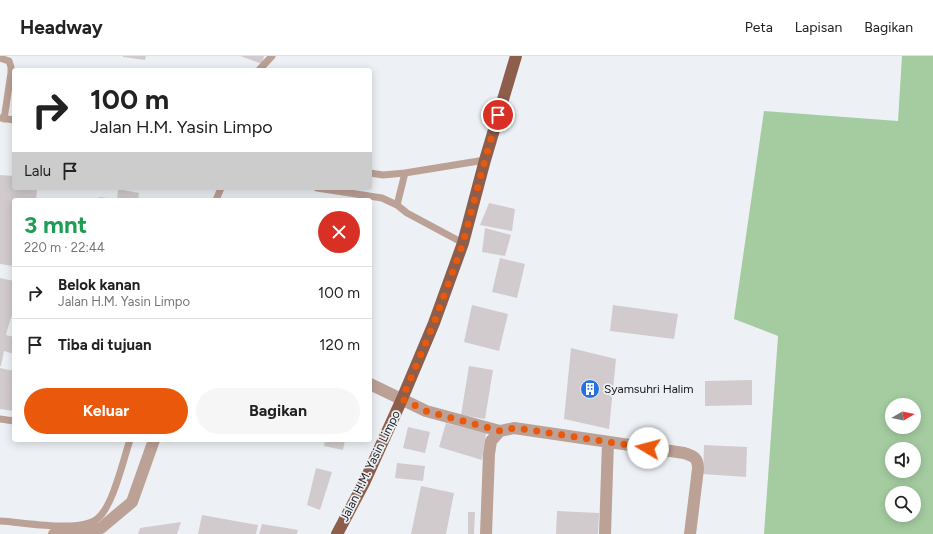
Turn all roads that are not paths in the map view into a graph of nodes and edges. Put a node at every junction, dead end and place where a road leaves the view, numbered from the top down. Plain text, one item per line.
1 (272, 56) edge
2 (516, 56) edge
3 (0, 58) edge
4 (261, 68) edge
5 (2, 118) edge
6 (12, 120) edge
7 (485, 160) junction
8 (372, 173) edge
9 (405, 173) junction
10 (330, 190) edge
11 (397, 206) junction
12 (463, 243) junction
13 (372, 385) edge
14 (402, 399) junction
15 (0, 419) edge
16 (12, 421) edge
17 (500, 431) junction
18 (129, 442) edge
19 (153, 442) edge
20 (608, 442) junction
21 (0, 521) edge
22 (54, 534) edge
23 (337, 534) edge
24 (486, 534) edge
25 (605, 534) edge
26 (690, 534) edge

1 - 4 lane
2 - 7 main road, Jalan H.M. Yasin Limpo
3 - 5 lane
5 - 6 lane
7 - 9 lane
7 - 12 main road, Jalan H.M. Yasin Limpo
8 - 9 lane
9 - 11 lane
10 - 11 lane
11 - 12 lane
12 - 14 main road, Jalan H.M. Yasin Limpo
13 - 14 street
14 - 17 street
14 - 23 main road, Jalan H.M. Yasin Limpo
15 - 16 lane
17 - 20 street
17 - 24 street
18 - 21 lane
19 - 22 street
20 - 25 street
20 - 26 street

